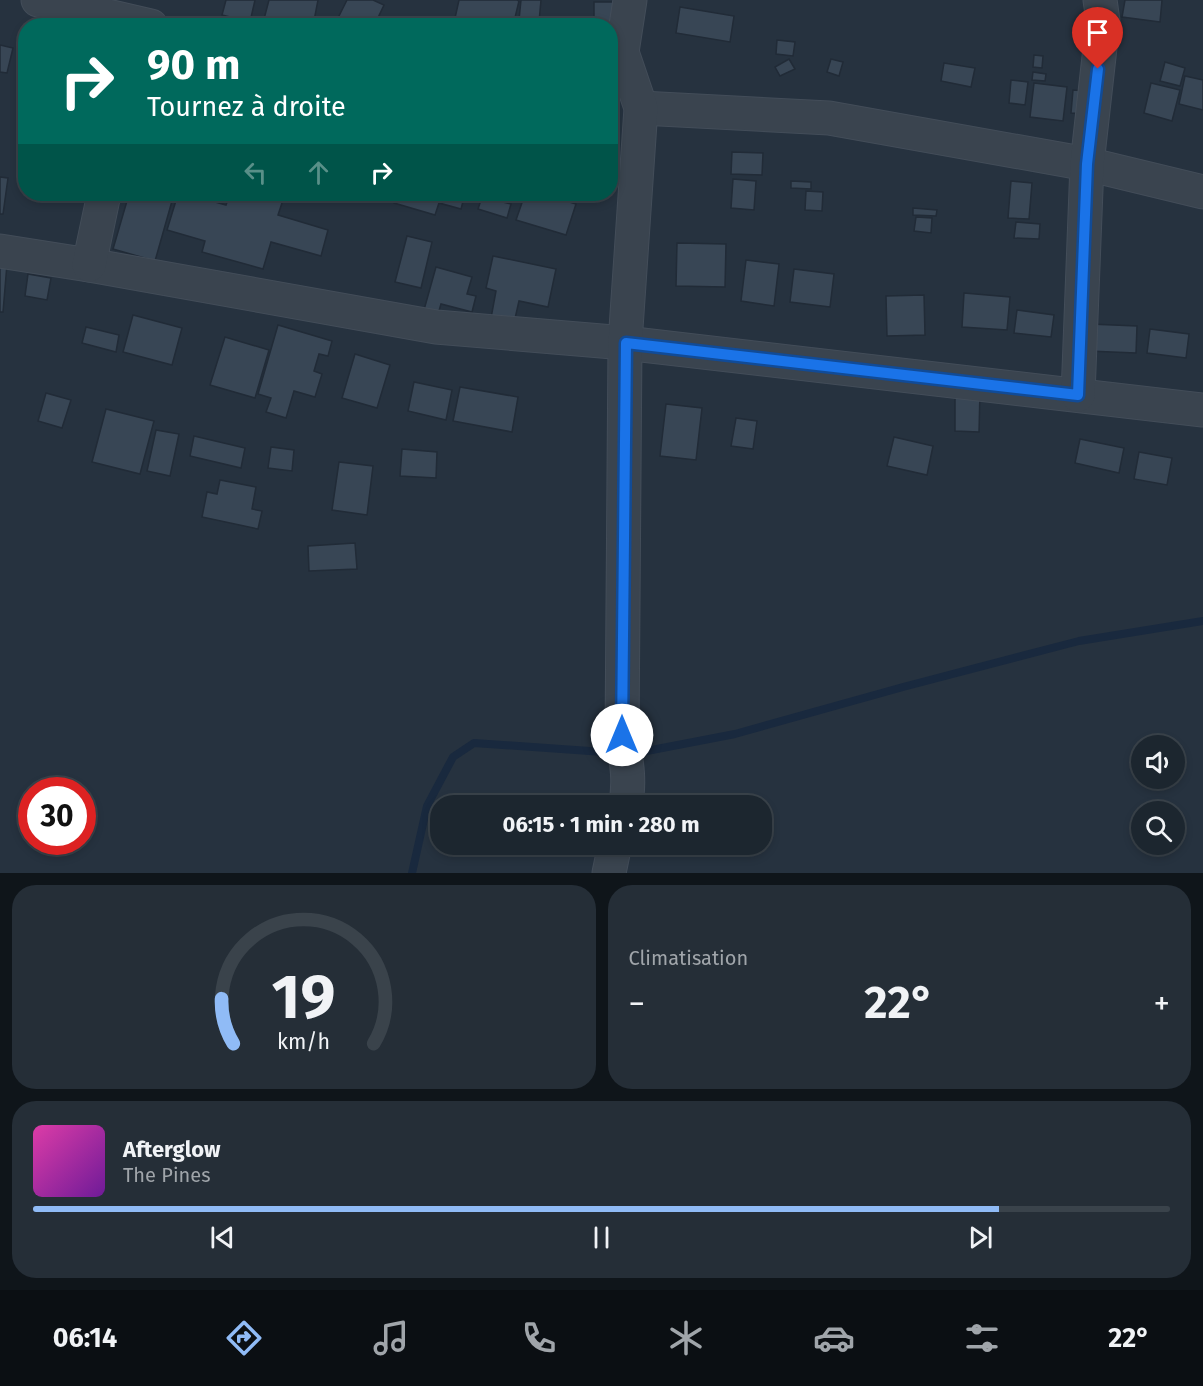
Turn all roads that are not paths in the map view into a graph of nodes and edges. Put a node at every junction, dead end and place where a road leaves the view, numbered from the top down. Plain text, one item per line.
1 (38, 0) edge
2 (630, 0) edge
3 (1101, 0) edge
4 (144, 18) edge
5 (641, 108) junction
6 (1087, 164) junction
7 (1203, 192) edge
8 (103, 201) edge
9 (0, 251) edge
10 (89, 265) junction
11 (626, 343) junction
12 (1078, 395) junction
13 (1203, 410) edge
14 (626, 790) edge
15 (613, 855) edge
16 (609, 873) edge

1 - 4 street
2 - 5 street
3 - 6 street
5 - 6 street
5 - 11 street
6 - 7 street
6 - 12 street
8 - 10 street
9 - 10 street
10 - 11 street
11 - 12 street
11 - 14 street
12 - 13 street
15 - 16 street

